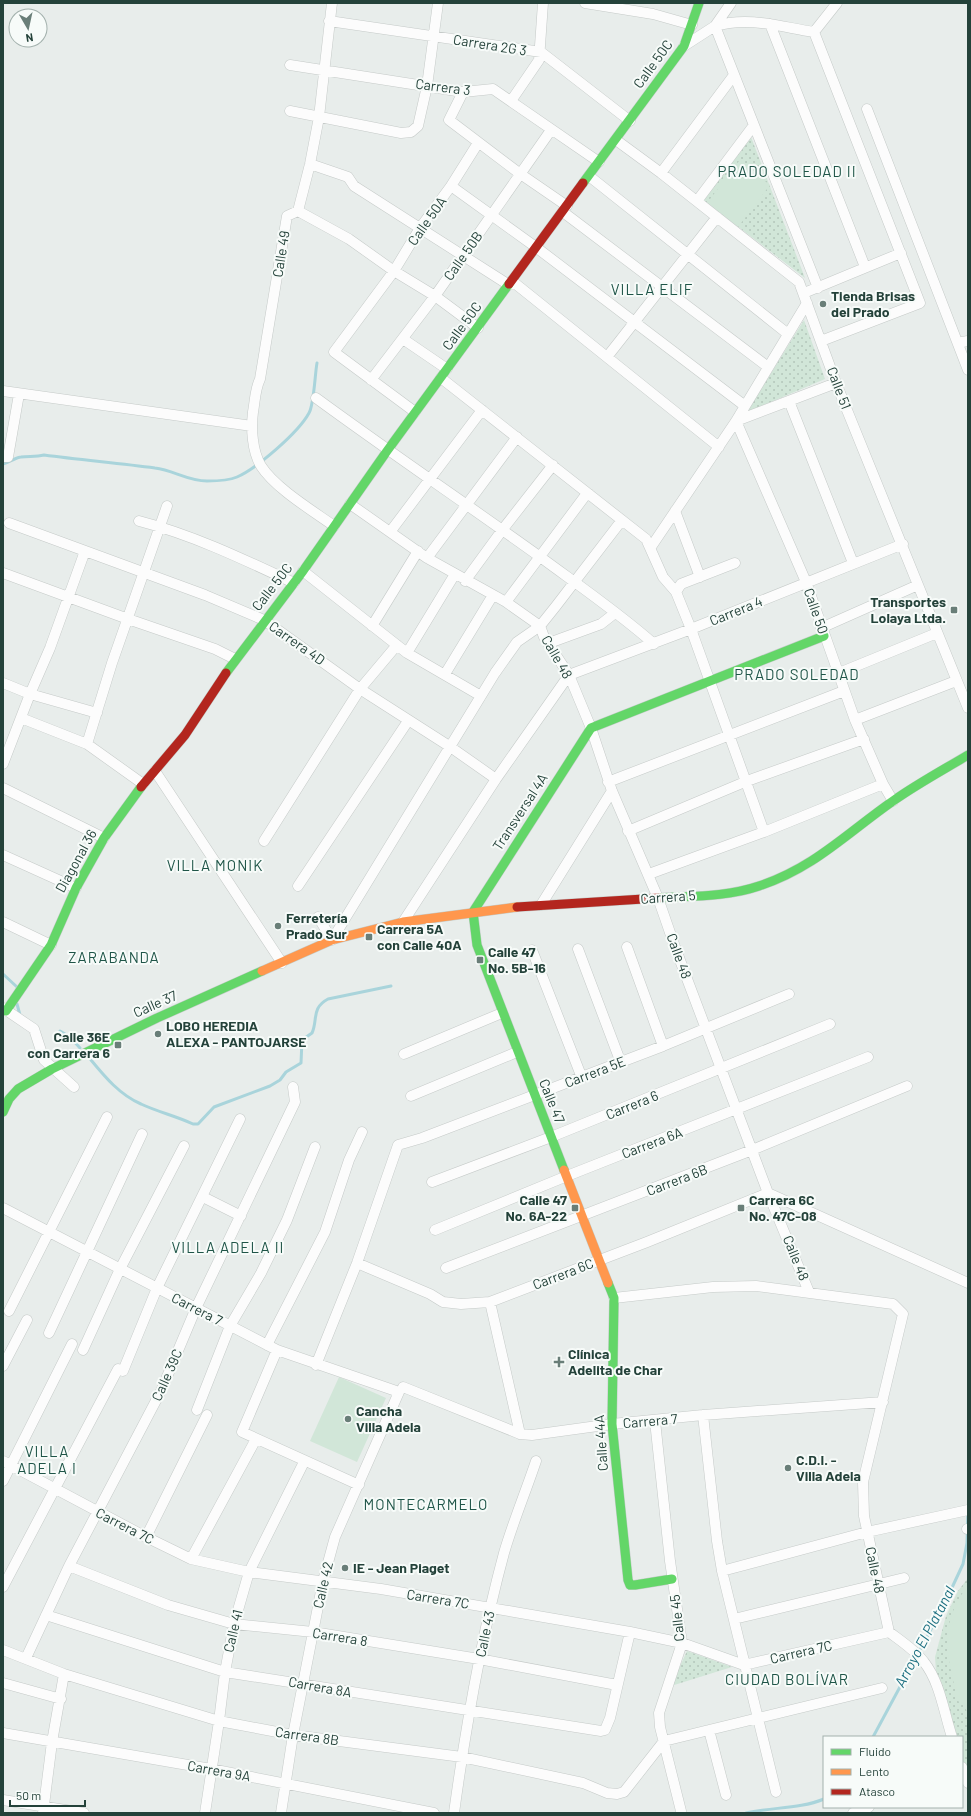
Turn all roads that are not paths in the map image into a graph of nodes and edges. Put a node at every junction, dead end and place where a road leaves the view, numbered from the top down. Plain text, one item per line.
1 (332, 3) edge
2 (438, 3) edge
3 (543, 3) edge
4 (585, 3) edge
5 (699, 3) edge
6 (731, 3) edge
7 (837, 3) edge
8 (329, 22) junction
9 (770, 24) junction
10 (692, 25) junction
11 (715, 26) junction
12 (814, 32) junction
13 (434, 36) junction
14 (684, 46) junction
15 (541, 52) junction
16 (290, 65) dead end
17 (325, 70) junction
18 (734, 75) junction
19 (427, 86) junction
20 (462, 92) junction
21 (511, 101) junction
22 (867, 108) dead end
23 (290, 111) dead end
24 (319, 117) junction
25 (630, 121) junction
26 (754, 124) junction
27 (551, 130) junction
28 (616, 140) junction
29 (478, 143) junction
30 (599, 162) junction
31 (310, 164) junction
32 (519, 173) junction
33 (661, 173) junction
34 (589, 176) junction
35 (451, 186) junction
36 (696, 201) junction
37 (565, 209) junction
38 (298, 211) junction
39 (492, 214) junction
40 (717, 217) junction
41 (420, 228) junction
42 (536, 248) junction
43 (901, 253) junction
44 (688, 254) junction
45 (462, 255) junction
46 (865, 267) junction
47 (394, 271) junction
48 (510, 283) junction
49 (662, 287) junction
50 (818, 288) junction
51 (434, 296) junction
52 (805, 298) junction
53 (633, 322) junction
54 (478, 328) junction
55 (788, 334) junction
56 (403, 339) junction
57 (821, 341) junction
58 (606, 357) junction
59 (768, 367) junction
60 (447, 369) junction
61 (968, 370) edge
62 (441, 378) junction
63 (371, 380) junction
64 (836, 383) junction
65 (3, 391) edge
66 (19, 394) junction
67 (316, 398) dead end
68 (789, 401) junction
69 (745, 406) junction
70 (482, 410) junction
71 (415, 412) junction
72 (736, 421) junction
73 (252, 426) junction
74 (517, 437) junction
75 (718, 447) junction
76 (387, 451) junction
77 (6, 457) edge
78 (553, 465) junction
79 (429, 479) junction
80 (590, 494) junction
81 (350, 504) junction
82 (466, 504) junction
83 (167, 506) dead end
84 (675, 511) junction
85 (622, 520) junction
86 (139, 521) dead end
87 (9, 523) dead end
88 (161, 526) junction
89 (334, 526) junction
90 (503, 529) junction
91 (390, 532) junction
92 (903, 544) junction
93 (651, 547) junction
94 (85, 551) junction
95 (418, 551) junction
96 (539, 556) junction
97 (427, 558) junction
98 (735, 563) dead end
99 (853, 563) junction
100 (303, 571) junction
101 (3, 573) edge
102 (145, 573) junction
103 (455, 574) junction
104 (700, 577) junction
105 (465, 581) junction
106 (574, 582) junction
107 (806, 582) junction
108 (294, 583) junction
109 (918, 585) junction
110 (676, 592) junction
111 (493, 595) junction
112 (68, 596) junction
113 (506, 602) junction
114 (615, 613) junction
115 (128, 619) junction
116 (264, 620) junction
117 (372, 626) junction
118 (540, 626) junction
119 (691, 629) junction
120 (823, 632) junction
121 (937, 633) junction
122 (549, 643) junction
123 (654, 644) junction
124 (397, 645) junction
125 (407, 652) junction
126 (235, 659) junction
127 (839, 673) junction
128 (445, 674) junction
129 (569, 675) junction
130 (709, 681) junction
131 (956, 681) junction
132 (3, 683) edge
133 (360, 689) junction
134 (844, 691) junction
135 (30, 694) junction
136 (482, 696) junction
137 (968, 708) edge
138 (97, 713) junction
139 (21, 718) junction
140 (856, 720) junction
141 (408, 722) junction
142 (591, 728) junction
143 (185, 735) joint
144 (730, 735) junction
145 (864, 739) junction
146 (87, 744) junction
147 (449, 746) junction
148 (968, 755) edge
149 (3, 764) edge
150 (156, 771) junction
151 (496, 779) junction
152 (747, 782) junction
153 (143, 784) junction
154 (883, 784) junction
155 (610, 786) junction
156 (3, 788) edge
157 (893, 801) junction
158 (628, 830) junction
159 (764, 832) junction
160 (104, 838) junction
161 (264, 841) dead end
162 (3, 855) edge
163 (649, 874) junction
164 (298, 886) dead end
165 (76, 888) junction
166 (658, 898) junction
167 (541, 905) junction
168 (472, 912) junction
169 (318, 917) dead end
170 (3, 922) edge
171 (403, 922) junction
172 (332, 940) junction
173 (51, 945) junction
174 (627, 947) dead end
175 (578, 949) dead end
176 (532, 950) dead end
177 (282, 963) junction
178 (789, 994) dead end
179 (5, 1010) edge
180 (502, 1013) junction
181 (830, 1024) dead end
182 (706, 1028) junction
183 (663, 1046) junction
184 (517, 1052) junction
185 (404, 1054) dead end
186 (868, 1057) dead end
187 (621, 1063) junction
188 (52, 1069) junction
189 (722, 1069) junction
190 (582, 1078) junction
191 (907, 1086) dead end
192 (74, 1087) dead end
193 (294, 1088) dead end
194 (534, 1095) junction
195 (411, 1096) dead end
196 (736, 1109) junction
197 (3, 1112) edge
198 (107, 1117) dead end
199 (240, 1119) dead end
200 (362, 1132) dead end
201 (142, 1134) dead end
202 (552, 1137) junction
203 (184, 1146) dead end
204 (315, 1147) dead end
205 (752, 1150) junction
206 (567, 1176) junction
207 (432, 1182) dead end
208 (768, 1193) junction
209 (203, 1197) junction
210 (3, 1208) edge
211 (241, 1216) junction
212 (583, 1216) junction
213 (436, 1230) dead end
214 (48, 1232) junction
215 (86, 1251) junction
216 (600, 1260) junction
217 (357, 1263) junction
218 (446, 1268) dead end
219 (120, 1269) junction
220 (968, 1283) edge
221 (157, 1288) junction
222 (810, 1292) junction
223 (614, 1298) junction
224 (490, 1302) junction
225 (196, 1308) junction
226 (9, 1311) dead end
227 (27, 1320) dead end
228 (230, 1326) junction
229 (49, 1333) dead end
230 (72, 1344) dead end
231 (267, 1345) junction
232 (83, 1350) dead end
233 (277, 1350) junction
234 (316, 1365) junction
235 (3, 1366) edge
236 (401, 1389) junction
237 (883, 1402) junction
238 (197, 1410) dead end
239 (207, 1415) dead end
240 (703, 1415) junction
241 (655, 1421) junction
242 (612, 1424) junction
243 (520, 1434) junction
244 (256, 1439) junction
245 (536, 1461) dead end
246 (304, 1462) junction
247 (7, 1463) edge
248 (3, 1481) edge
249 (359, 1485) junction
250 (55, 1488) junction
251 (968, 1510) edge
252 (98, 1512) junction
253 (867, 1532) junction
254 (146, 1537) junction
255 (191, 1559) junction
256 (69, 1566) junction
257 (722, 1571) junction
258 (249, 1572) junction
259 (904, 1578) dead end
260 (672, 1579) junction
261 (323, 1581) junction
262 (878, 1585) junction
263 (3, 1587) edge
264 (490, 1607) junction
265 (46, 1615) junction
266 (734, 1618) junction
267 (234, 1624) junction
268 (313, 1632) junction
269 (630, 1632) junction
270 (889, 1632) junction
271 (682, 1643) junction
272 (3, 1650) edge
273 (26, 1658) junction
274 (479, 1659) junction
275 (744, 1665) junction
276 (225, 1672) junction
277 (64, 1674) junction
278 (3, 1683) edge
279 (303, 1684) junction
280 (617, 1686) junction
281 (882, 1688) dead end
282 (61, 1699) junction
283 (469, 1710) junction
284 (757, 1717) junction
285 (219, 1721) junction
286 (709, 1730) junction
287 (3, 1733) edge
288 (293, 1735) junction
289 (952, 1736) edge
290 (664, 1741) junction
291 (52, 1742) junction
292 (462, 1757) junction
293 (211, 1769) junction
294 (963, 1772) edge
295 (286, 1783) junction
296 (968, 1783) edge
297 (776, 1792) dead end
298 (726, 1796) dead end
299 (3, 1800) edge
300 (866, 1808) edge
301 (44, 1810) edge
302 (681, 1811) dead end
303 (84, 1813) edge
304 (205, 1813) edge
305 (281, 1813) edge
306 (434, 1813) edge
307 (454, 1813) edge
308 (853, 1813) edge

1 - 8 street, Calle 49
2 - 13 street
3 - 15 street
4 - 10 street
5 - 10 street, Calle 50C
6 - 11 street
7 - 12 street
8 - 13 street, Carrera 2G 3
8 - 17 street, Calle 49
9 - 11 street
9 - 12 street
9 - 46 street
10 - 14 street, Calle 50C
11 - 14 street
11 - 18 street
12 - 43 street
13 - 15 street, Carrera 2G 3
13 - 19 street
14 - 25 street, Calle 50C
15 - 21 street
15 - 25 street, Carrera 2G 3
16 - 17 street, Carrera 3
17 - 19 street, Carrera 3
17 - 24 street, Calle 49
18 - 26 street
18 - 33 street
19 - 20 street, Carrera 3
19 - 24 street
20 - 21 street, Carrera 3
20 - 29 street
21 - 27 street, Carrera 3
22 - 61 street
23 - 24 street
24 - 31 street, Calle 49
25 - 28 street, Calle 50C
26 - 36 street
26 - 50 street
27 - 30 street, Carrera 3
27 - 32 street, Calle 50B
28 - 30 street, Calle 50C
28 - 33 street, Calle 51
29 - 32 street
29 - 35 street, Calle 50A
30 - 34 street, Calle 50C
31 - 38 street, Calle 49
31 - 41 street
32 - 37 street
32 - 39 street, Calle 50B
33 - 36 street, Calle 51
34 - 37 street, Calle 50C
34 - 44 street
35 - 39 street
35 - 41 street, Calle 50A
36 - 40 street, Calle 51
37 - 42 street, Calle 50C
37 - 49 street
38 - 47 street
38 - 73 street, Calle 49
39 - 42 street
39 - 45 street, Calle 50B
40 - 44 street
40 - 52 street, Calle 51
41 - 45 street
41 - 47 street, Calle 50A
42 - 48 street, Calle 50C
42 - 53 street
43 - 46 street
43 - 57 street
44 - 49 street
44 - 55 street
45 - 48 street
45 - 51 street, Calle 50B
46 - 50 street
47 - 51 street
47 - 63 street, Calle 50A
48 - 54 street, Calle 50C
48 - 58 street
49 - 53 street
49 - 59 street
50 - 52 street
51 - 54 street
51 - 56 street, Calle 50B
52 - 55 street
52 - 57 street, Calle 51
53 - 58 street
53 - 69 street
54 - 60 street, Calle 50C
55 - 59 street
56 - 60 street
56 - 63 street, Calle 50B
57 - 64 street, Calle 51
58 - 75 street
59 - 69 street
60 - 62 street, Calle 50C
62 - 70 street
62 - 71 street, Calle 50C
63 - 71 street
64 - 68 street
64 - 92 street, Calle 51
65 - 66 street
66 - 73 street
66 - 77 street
67 - 76 street
68 - 72 street
68 - 99 street
69 - 72 street
70 - 74 street
70 - 79 street
71 - 76 street, Calle 50C
72 - 75 street
72 - 107 street, Calle 50
73 - 89 street, Calle 49
74 - 78 street
74 - 82 street
75 - 84 street
76 - 79 street
76 - 81 street, Calle 50C
78 - 80 street
78 - 90 street
79 - 82 street
79 - 91 street
80 - 85 street
80 - 96 street
81 - 89 street, Calle 50C
81 - 91 street
82 - 90 street
82 - 97 street
83 - 88 street
84 - 93 street
84 - 104 street
85 - 93 street
85 - 106 street
86 - 88 street
87 - 94 street, Carrera 4D
88 - 102 street
88 - 108 street
89 - 100 street, Calle 50C
90 - 96 street
90 - 105 street
91 - 95 street
92 - 99 street, Carrera 4
92 - 109 street, Calle 51
93 - 110 street
94 - 102 street, Carrera 4D
94 - 112 street
95 - 97 street
95 - 117 street
96 - 106 street
96 - 113 street
97 - 103 street
98 - 104 street
99 - 107 street, Carrera 4
100 - 108 street, Calle 50C
100 - 117 street
101 - 112 street
102 - 115 street
102 - 116 street, Carrera 4D
103 - 105 street
103 - 125 street
104 - 110 street
105 - 111 street
106 - 114 street
106 - 118 street
107 - 119 street, Carrera 4
107 - 120 street, Calle 50
108 - 116 street, Calle 50C
109 - 120 street
109 - 121 street, Calle 51
110 - 119 street
111 - 113 street
111 - 128 street
112 - 115 street
112 - 135 street
113 - 118 street
114 - 122 street
114 - 123 street
115 - 126 street
115 - 138 street
116 - 126 street, Calle 50C
116 - 133 street, Carrera 4D
117 - 124 street
118 - 122 street, Calle 48
118 - 136 street
119 - 123 street, Carrera 4
119 - 130 street
120 - 127 street, Calle 50
120 - 130 street
121 - 127 street
121 - 131 street, Calle 51
122 - 129 street, Calle 48
123 - 129 street, Carrera 4
124 - 125 street
124 - 133 street
125 - 128 street
126 - 143 street, Calle 50C
127 - 134 street, Calle 50
128 - 136 street
129 - 142 street, Calle 48
129 - 151 street
130 - 142 street
130 - 144 street
131 - 137 street, Calle 51
131 - 140 street
132 - 135 street
133 - 141 street, Carrera 4D
133 - 161 street
134 - 140 street, Calle 50
134 - 144 street
135 - 138 street
135 - 139 street
136 - 147 street
138 - 146 street
139 - 146 street
139 - 149 street
140 - 145 street, Calle 50
141 - 147 street, Carrera 4D
141 - 164 street
142 - 155 street, Calle 48
142 - 168 street, Transversal 4A
143 - 150 street, Diagonal 36
144 - 152 street
144 - 155 street
145 - 152 street
145 - 154 street, Calle 50
146 - 153 street
147 - 151 street, Carrera 4D
147 - 172 street
148 - 157 street, Carrera 5
150 - 153 street, Diagonal 36
150 - 177 street
151 - 171 street
152 - 158 street
152 - 159 street
153 - 160 street, Diagonal 36
154 - 157 street, Calle 50
154 - 159 street, Carrera 5
155 - 158 street, Calle 48
155 - 167 street
156 - 160 street
157 - 166 street, Carrera 5
158 - 163 street, Calle 48
159 - 163 street, Carrera 5
160 - 165 street, Diagonal 36
162 - 165 street
163 - 166 street, Calle 48
165 - 173 street, Diagonal 36
166 - 167 street, Carrera 5
166 - 182 street, Calle 48
167 - 168 street, Carrera 5
168 - 171 street, Carrera 5
168 - 180 street, Calle 47
169 - 172 street
170 - 173 street
171 - 172 street, Carrera 5
172 - 177 street, Calle 37
173 - 179 street, Diagonal 36
174 - 183 street
175 - 187 street
176 - 190 street
177 - 188 street, Calle 37
178 - 182 street, Carrera 5E
179 - 188 street
180 - 184 street, Calle 47
180 - 185 street
181 - 189 street, Carrera 6
182 - 183 street, Carrera 5E
182 - 189 street, Calle 48
183 - 187 street, Carrera 5E
184 - 194 street, Calle 47
184 - 195 street
186 - 196 street, Carrera 6A
187 - 190 street, Carrera 5E
188 - 192 street
188 - 197 street, Calle 37
189 - 196 street, Calle 48
189 - 202 street, Carrera 6
190 - 194 street, Carrera 5E
191 - 205 street, Carrera 6B
193 - 211 street, Calle 39C
194 - 202 street, Calle 47
194 - 217 street, Carrera 5E
196 - 205 street, Calle 48
196 - 206 street, Carrera 6A
198 - 214 street
199 - 209 street
200 - 231 street
201 - 215 street
202 - 206 street, Calle 47
202 - 207 street, Carrera 6
203 - 219 street
204 - 228 street
205 - 208 street, Calle 48
205 - 212 street, Carrera 6B
206 - 212 street, Calle 47
206 - 213 street, Carrera 6A
208 - 216 street, Carrera 6C
208 - 220 street
208 - 222 street, Calle 48
209 - 211 street
209 - 221 street
210 - 214 street, Carrera 7
211 - 225 street, Calle 39C
212 - 216 street, Calle 47
212 - 218 street, Carrera 6B
214 - 215 street, Carrera 7
214 - 226 street
215 - 219 street, Carrera 7
215 - 229 street
216 - 223 street, Calle 47
216 - 224 street, Carrera 6C
217 - 224 street, Carrera 6C
217 - 234 street
219 - 221 street, Carrera 7
219 - 232 street
221 - 225 street, Carrera 7
221 - 250 street
222 - 223 street
222 - 237 street, Calle 48
223 - 242 street, Calle 44A
224 - 243 street
225 - 228 street, Carrera 7
225 - 252 street, Calle 39C
227 - 235 street
228 - 231 street, Carrera 7
228 - 238 street
230 - 247 street
231 - 233 street, Carrera 7
233 - 234 street, Carrera 7
233 - 244 street
234 - 236 street, Carrera 7
236 - 243 street, Carrera 7
236 - 249 street, Calle 42
237 - 240 street, Carrera 7
237 - 253 street, Calle 48
239 - 254 street
240 - 241 street, Carrera 7
240 - 257 street
241 - 242 street, Carrera 7
241 - 260 street, Calle 45
242 - 243 street, Carrera 7
242 - 260 street, Calle 44A
244 - 246 street
244 - 255 street
245 - 264 street, Calle 43
246 - 249 street
246 - 258 street, Calle 41
247 - 248 street
247 - 250 street, Carrera 7C
249 - 261 street, Calle 42
250 - 252 street, Carrera 7C
250 - 263 street
251 - 253 street
252 - 254 street, Carrera 7C
252 - 256 street, Calle 39C
253 - 257 street
253 - 262 street, Calle 48
254 - 255 street, Carrera 7C
255 - 258 street, Carrera 7C
256 - 265 street, Calle 39C
256 - 267 street, Carrera 8
257 - 266 street
258 - 261 street, Carrera 7C
258 - 267 street, Calle 41
259 - 262 street
260 - 271 street, Calle 45
261 - 264 street, Carrera 7C
261 - 268 street, Calle 42
262 - 266 street
262 - 270 street, Calle 48
264 - 269 street, Carrera 7C
264 - 274 street, Calle 43
265 - 273 street, Calle 39C
265 - 276 street, Carrera 8A
266 - 275 street
267 - 268 street, Carrera 8
267 - 276 street, Calle 41
268 - 274 street, Carrera 8
268 - 279 street, Calle 42
269 - 271 street, Carrera 7C
269 - 280 street
270 - 275 street, Carrera 7C
270 - 289 street
271 - 275 street, Carrera 7C
271 - 290 street, Calle 45
272 - 273 street, Carrera 8B
273 - 277 street, Carrera 8B
274 - 280 street, Carrera 8
274 - 283 street, Calle 43
275 - 284 street
276 - 279 street, Carrera 8A
276 - 285 street, Calle 41
277 - 282 street
277 - 285 street, Carrera 8B
278 - 282 street
279 - 283 street, Carrera 8A
279 - 288 street, Calle 42
280 - 283 street, Carrera 8A
281 - 284 street
282 - 291 street
283 - 292 street, Calle 43
284 - 286 street
284 - 297 street
285 - 288 street, Carrera 8B
285 - 293 street, Calle 41
286 - 290 street
286 - 298 street
287 - 291 street, Carrera 9A
288 - 292 street, Carrera 8B
288 - 295 street, Calle 42
290 - 292 street, Carrera 8B
290 - 302 street, Calle 45
291 - 293 street, Carrera 9A
291 - 301 street
292 - 307 street, Calle 43
293 - 295 street, Carrera 9A
293 - 304 street, Calle 41
294 - 296 street
295 - 305 street, Calle 42
295 - 306 street, Carrera 9A
299 - 301 street
300 - 308 street
301 - 303 street

